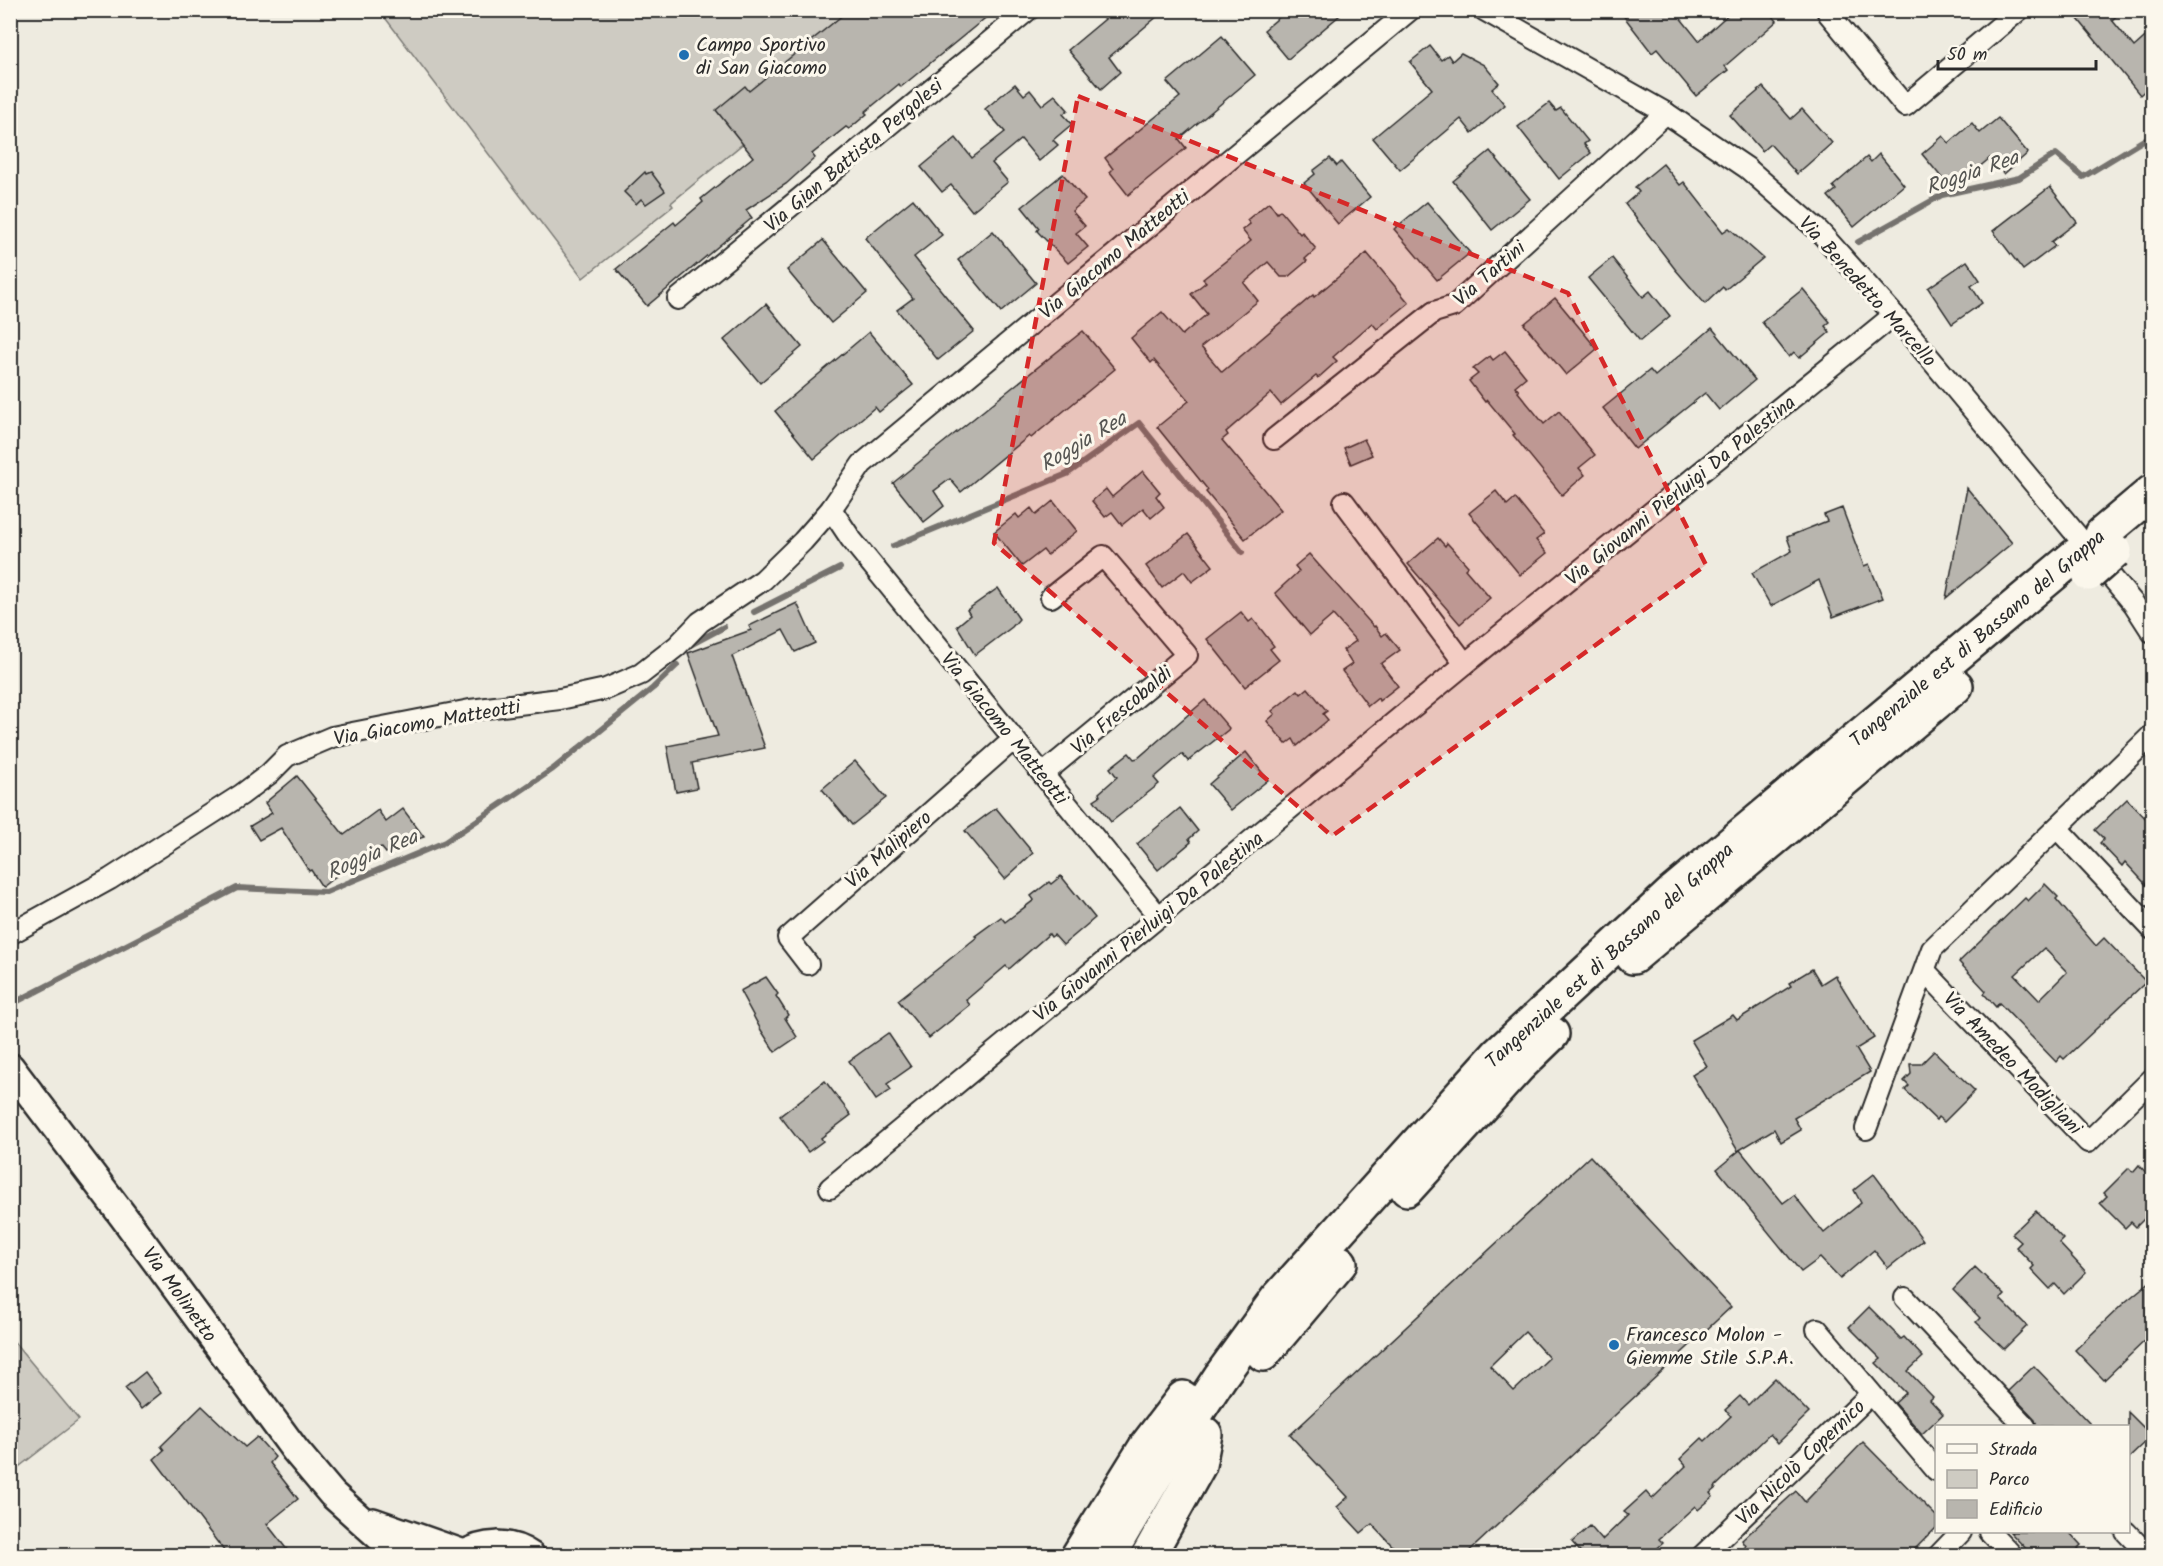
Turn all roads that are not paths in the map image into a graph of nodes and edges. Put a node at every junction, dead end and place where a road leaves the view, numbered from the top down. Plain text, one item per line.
1 (1028, 10) edge
2 (1410, 10) edge
3 (1484, 10) edge
4 (1831, 10) edge
5 (2019, 10) edge
6 (1666, 113) junction
7 (678, 299) dead end
8 (1894, 315) junction
9 (1274, 440) dead end
10 (2152, 492) edge
11 (1344, 502) dead end
12 (831, 508) junction
13 (2152, 520) edge
14 (2109, 543) junction
15 (2082, 565) junction
16 (1051, 597) dead end
17 (2152, 632) edge
18 (1465, 664) junction
19 (1014, 739) junction
20 (2150, 743) edge
21 (1043, 774) junction
22 (2056, 828) junction
23 (1159, 917) junction
24 (2152, 929) edge
25 (10, 934) edge
26 (808, 964) dead end
27 (1925, 971) junction
28 (10, 1067) edge
29 (2152, 1079) edge
30 (1866, 1129) dead end
31 (830, 1188) dead end
32 (1905, 1298) dead end
33 (1277, 1299) junction
34 (1817, 1329) dead end
35 (1871, 1394) junction
36 (2024, 1425) edge
37 (1205, 1434) junction
38 (1935, 1469) edge
39 (355, 1515) junction
40 (1960, 1533) edge
41 (1991, 1533) edge
42 (2127, 1533) edge
43 (463, 1555) edge
44 (401, 1556) edge
45 (531, 1556) edge
46 (1078, 1556) edge
47 (1108, 1556) edge
48 (1135, 1556) edge
49 (1148, 1556) edge
50 (1702, 1556) edge
51 (1938, 1556) edge
52 (2013, 1556) edge
53 (2150, 1556) edge

1 - 7 street, Via Gian Battista Pergolesi
2 - 12 street, Via Giacomo Matteotti
3 - 6 street, Via Benedetto Marcello
4 - 5 street
6 - 8 street, Via Benedetto Marcello
6 - 9 street, Via Tartini
8 - 17 street, Via Benedetto Marcello
8 - 18 street, Via Giovanni Pierluigi Da Palestina
10 - 14 highway, Tangenziale est di Bassano del Grappa
11 - 18 street
12 - 19 street, Via Giacomo Matteotti
12 - 25 street, Via Giacomo Matteotti
13 - 14 highway, Tangenziale est di Bassano del Grappa
14 - 15 highway, Tangenziale est di Bassano del Grappa
15 - 33 highway, Tangenziale est di Bassano del Grappa
15 - 37 highway, Tangenziale est di Bassano del Grappa
16 - 21 street, Via Frescobaldi
18 - 23 street, Via Giovanni Pierluigi Da Palestina
19 - 21 street, Via Giacomo Matteotti
19 - 26 street, Via Malipiero
20 - 22 street, Via Amedeo Modigliani
21 - 23 street, Via Giacomo Matteotti
22 - 24 street
22 - 27 street, Via Amedeo Modigliani
23 - 31 street, Via Giovanni Pierluigi Da Palestina
27 - 29 street, Via Amedeo Modigliani
27 - 30 street, Via Amedeo Modigliani
28 - 39 main road, Via Molinetto
32 - 36 street
33 - 46 highway
33 - 47 highway, Tangenziale est di Bassano del Grappa
34 - 35 street, Via Nicolò Copernico
35 - 38 street, Via Nicolò Copernico
35 - 50 street, Via Nicolò Copernico
37 - 48 highway, Tangenziale est di Bassano del Grappa
37 - 49 highway
39 - 43 main road, Via Molinetto
39 - 44 main road, Via Molinetto
40 - 51 street
41 - 52 street
42 - 53 street
43 - 45 main road, Via Molinetto

